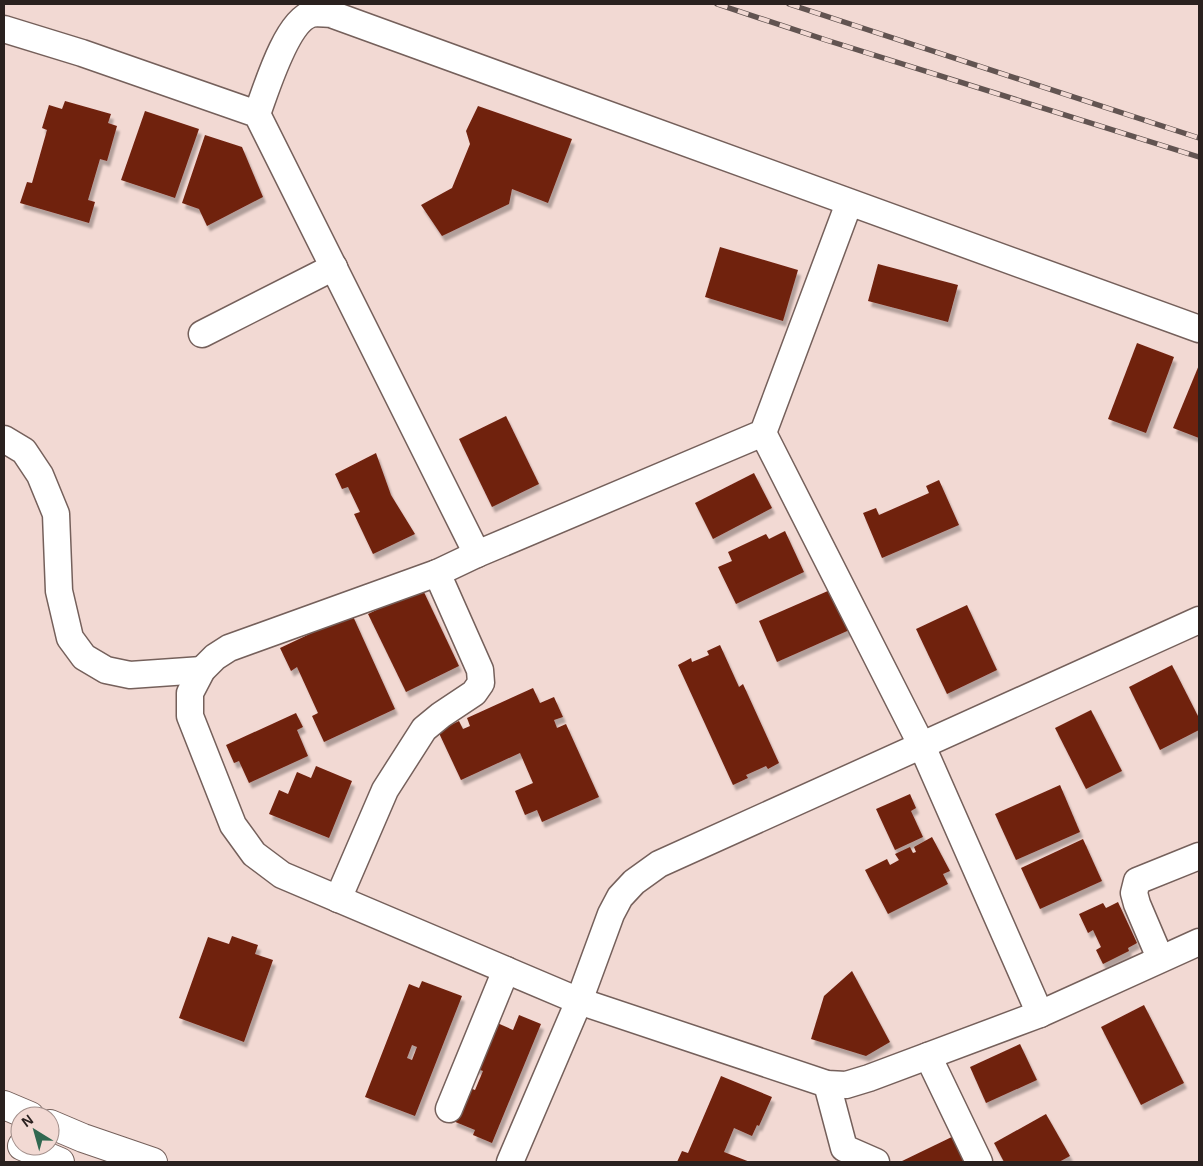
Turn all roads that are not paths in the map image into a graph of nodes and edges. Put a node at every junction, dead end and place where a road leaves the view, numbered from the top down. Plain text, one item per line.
1 (4, 29) edge
2 (257, 114) junction
3 (849, 203) junction
4 (334, 267) junction
5 (1199, 329) edge
6 (202, 334) dead end
7 (763, 433) junction
8 (4, 439) edge
9 (477, 554) junction
10 (437, 574) junction
11 (1199, 620) edge
12 (202, 670) junction
13 (922, 746) junction
14 (1199, 856) edge
15 (338, 899) junction
16 (1199, 942) edge
17 (1160, 958) junction
18 (506, 970) junction
19 (579, 1000) junction
20 (1040, 1014) junction
21 (928, 1056) junction
22 (828, 1084) junction
23 (449, 1109) dead end
24 (60, 1128) edge
25 (45, 1156) edge
26 (60, 1162) edge
27 (153, 1162) edge
28 (510, 1162) edge
29 (876, 1162) edge
30 (979, 1162) edge

1 - 2 street
2 - 3 street
2 - 4 street
3 - 5 street
3 - 7 street
4 - 6 street
4 - 9 street
7 - 9 street
7 - 13 street
8 - 12 street
9 - 10 street
10 - 12 street
10 - 15 street
11 - 13 street
12 - 15 street
13 - 19 street
13 - 20 street
14 - 17 street
15 - 18 street
16 - 17 street
17 - 20 street
18 - 19 street
18 - 23 street
19 - 22 street
19 - 28 street
20 - 21 street
21 - 22 street
21 - 30 street
22 - 29 street
24 - 27 main road
25 - 26 main road

